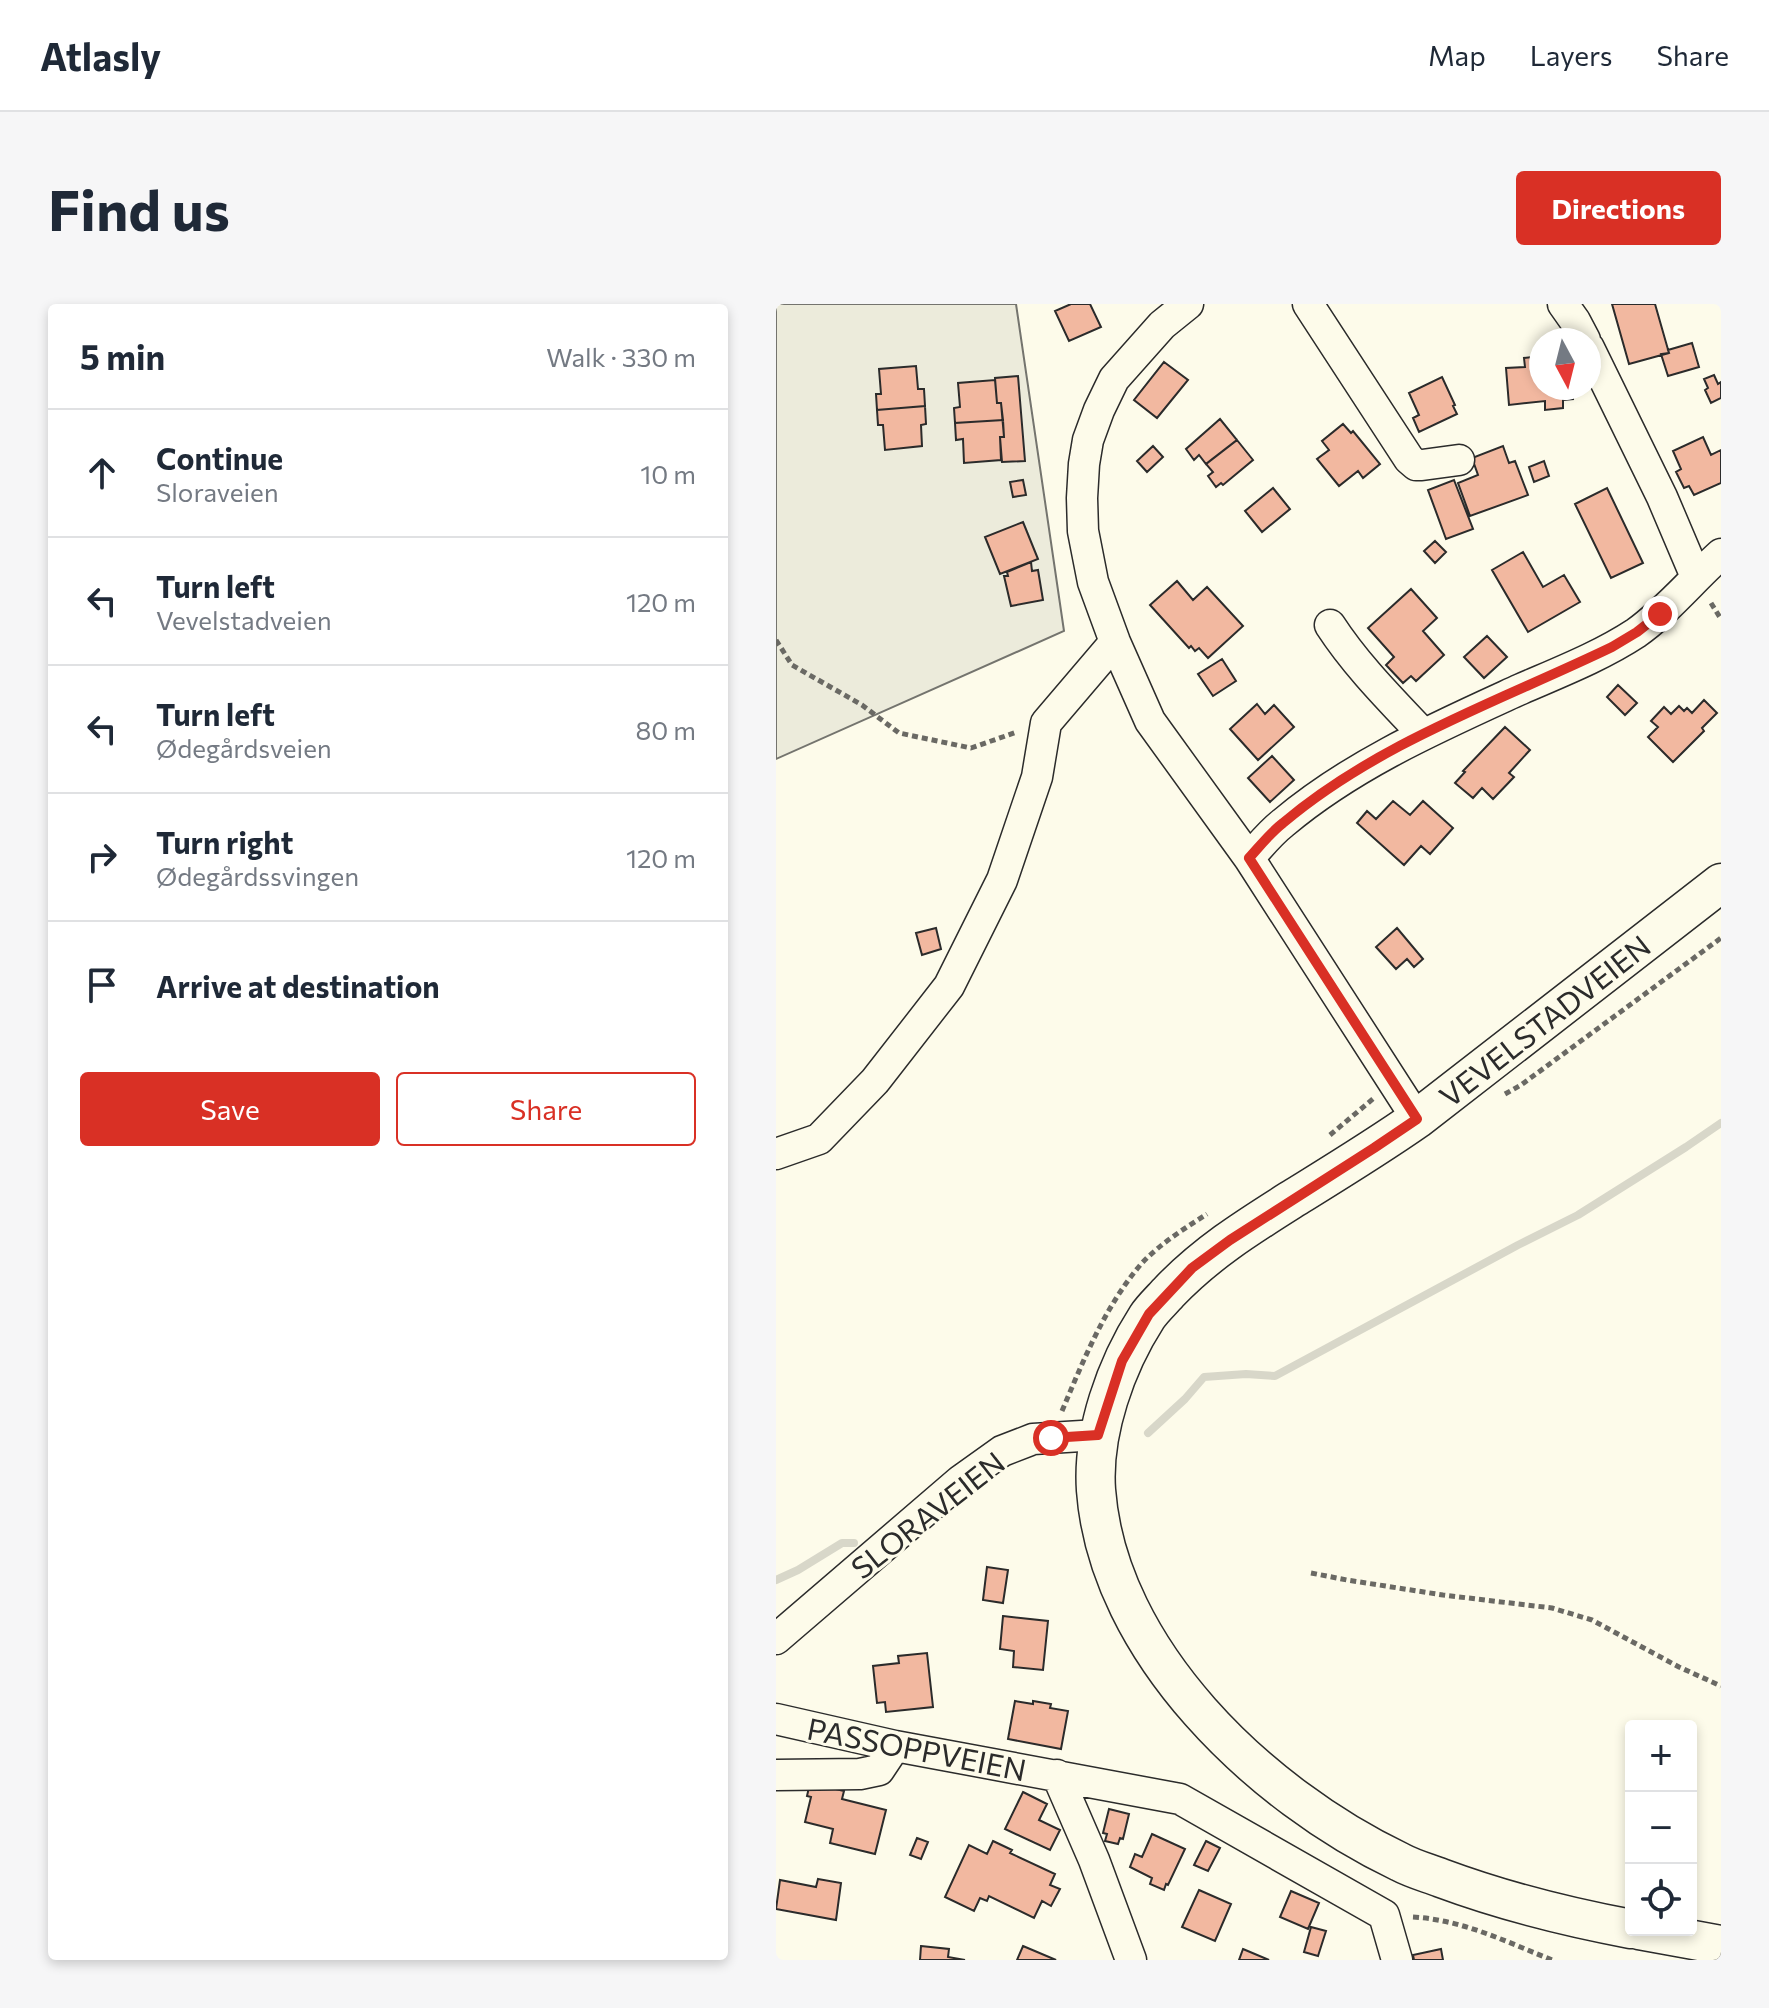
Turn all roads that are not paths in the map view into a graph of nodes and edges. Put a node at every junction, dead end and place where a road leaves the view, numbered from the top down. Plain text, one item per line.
1 (1188, 304) edge
2 (1308, 304) edge
3 (1563, 304) edge
4 (1579, 328) edge
5 (1601, 372) edge
6 (1459, 460) dead end
7 (1721, 554) edge
8 (1696, 577) junction
9 (1330, 625) dead end
10 (1115, 642) junction
11 (1423, 734) junction
12 (1249, 858) junction
13 (1721, 883) edge
14 (1417, 1119) junction
15 (776, 1154) edge
16 (1098, 1435) junction
17 (776, 1639) edge
18 (776, 1719) edge
19 (895, 1746) junction
20 (776, 1775) edge
21 (1057, 1775) junction
22 (1625, 1928) edge
23 (1671, 1936) edge
24 (1721, 1938) edge
25 (1720, 1945) edge
26 (1131, 1960) edge
27 (1397, 1960) edge

1 - 10 street
2 - 6 street
3 - 4 street
5 - 8 street
7 - 8 street
8 - 11 street
9 - 11 street
10 - 12 street
10 - 15 street
11 - 12 street
12 - 14 street
13 - 14 main road, VEVELSTADVEIEN
14 - 16 main road, VEVELSTADVEIEN
16 - 17 street, SLORAVEIEN
16 - 22 main road, VEVELSTADVEIEN
18 - 19 street, PASSOPPVEIEN
19 - 20 street
19 - 21 street, PASSOPPVEIEN
21 - 26 street, PASSOPPVEIEN
21 - 27 street, PASSOPPVEIEN
23 - 25 main road
24 - 25 street

